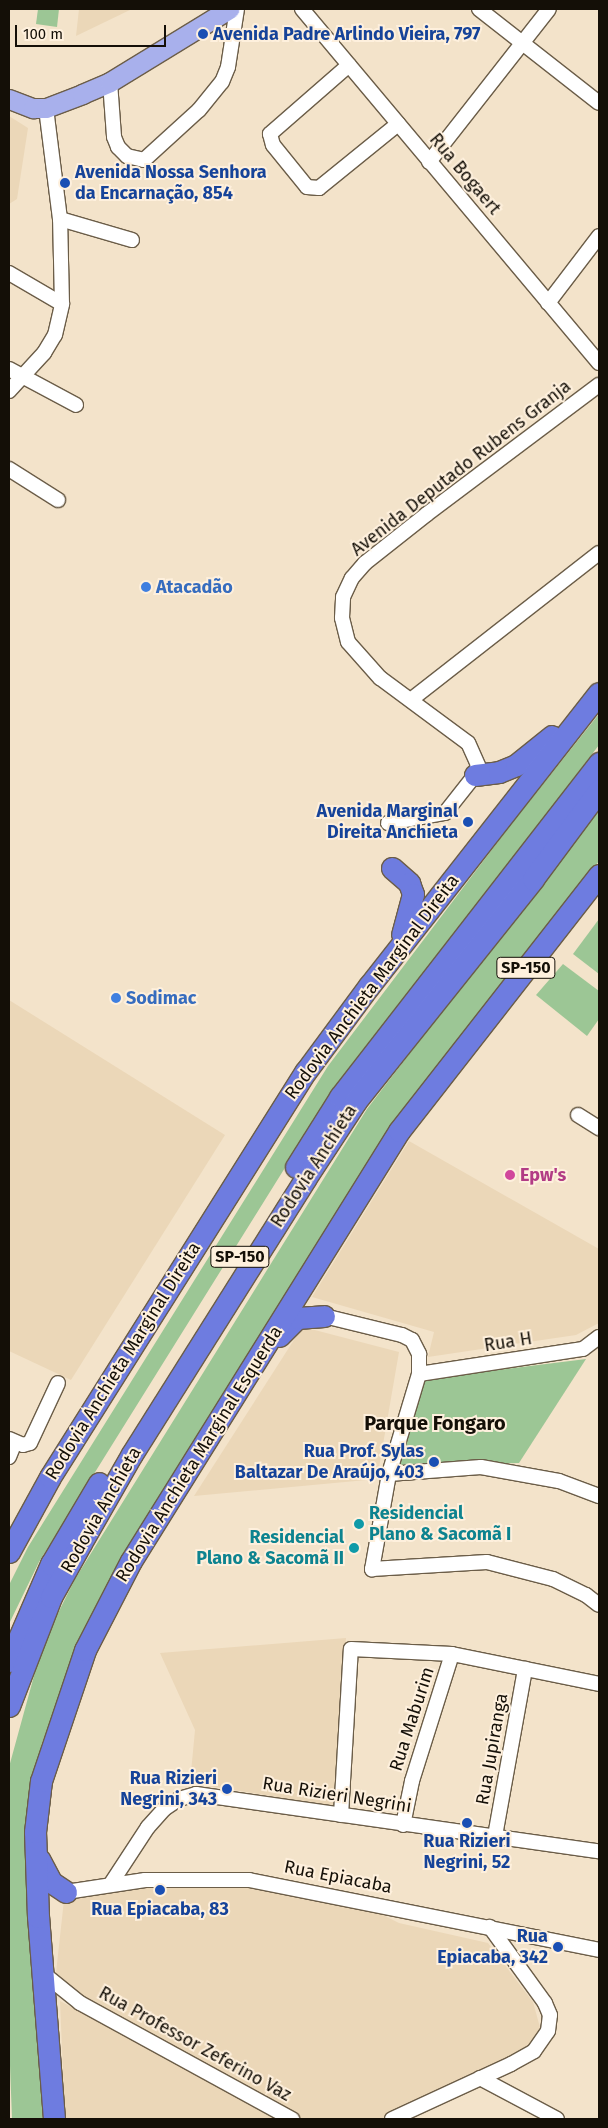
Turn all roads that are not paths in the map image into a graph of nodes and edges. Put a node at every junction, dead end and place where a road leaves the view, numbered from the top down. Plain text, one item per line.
1 (229, 9) edge
2 (237, 9) edge
3 (302, 9) edge
4 (479, 9) edge
5 (549, 9) edge
6 (522, 43) junction
7 (349, 65) junction
8 (110, 82) junction
9 (9, 99) edge
10 (599, 104) edge
11 (46, 108) junction
12 (398, 124) junction
13 (429, 162) junction
14 (60, 219) junction
15 (599, 236) edge
16 (132, 240) dead end
17 (9, 273) edge
18 (548, 303) junction
19 (62, 304) junction
20 (599, 363) edge
21 (9, 369) edge
22 (24, 376) junction
23 (599, 385) edge
24 (9, 391) edge
25 (76, 404) dead end
26 (9, 470) edge
27 (58, 500) dead end
28 (599, 553) edge
29 (599, 692) edge
30 (412, 699) junction
31 (599, 762) edge
32 (475, 775) junction
33 (599, 790) edge
34 (388, 823) dead end
35 (392, 868) dead end
36 (599, 875) edge
37 (599, 882) edge
38 (575, 906) junction
39 (399, 947) junction
40 (578, 1115) dead end
41 (599, 1128) edge
42 (314, 1267) junction
43 (324, 1316) junction
44 (599, 1338) edge
45 (249, 1373) junction
46 (419, 1374) junction
47 (58, 1383) dead end
48 (12, 1441) edge
49 (9, 1457) edge
50 (389, 1474) junction
51 (599, 1496) edge
52 (9, 1552) edge
53 (599, 1605) edge
54 (452, 1654) junction
55 (9, 1661) edge
56 (525, 1669) junction
57 (599, 1684) edge
58 (9, 1706) edge
59 (341, 1815) junction
60 (403, 1825) junction
61 (495, 1836) junction
62 (599, 1851) edge
63 (37, 1854) junction
64 (110, 1885) junction
65 (66, 1892) junction
66 (38, 1917) junction
67 (490, 1927) junction
68 (599, 1950) edge
69 (44, 1974) junction
70 (45, 2000) junction
71 (80, 2003) junction
72 (480, 2078) junction
73 (54, 2119) edge
74 (292, 2119) edge
75 (392, 2119) edge
76 (557, 2119) edge

1 - 8 main road
2 - 8 street
3 - 7 street, Rua Bogaert
4 - 6 street
5 - 6 street
6 - 10 street
6 - 13 street
7 - 12 street, Rua Bogaert
7 - 12 street
8 - 11 main road
9 - 11 main road
11 - 14 street
12 - 13 street, Rua Bogaert
13 - 18 street, Rua Bogaert
14 - 16 street
14 - 19 street
15 - 18 street
17 - 19 street
18 - 20 street, Rua Bogaert
19 - 22 street
21 - 22 street
22 - 24 street
22 - 25 street
23 - 30 street, Avenida Deputado Rubens Granja
26 - 27 street
28 - 30 street
29 - 32 highway
29 - 39 highway, Rodovia Anchieta Marginal Direita / SP-150
30 - 32 street, Avenida Deputado Rubens Granja
31 - 55 highway, Rodovia Anchieta / SP-150
32 - 34 street
33 - 58 highway, Rodovia Anchieta / SP-150
35 - 39 highway
36 - 38 highway, Rodovia Anchieta Marginal Esquerda / SP-150
37 - 38 street
38 - 42 highway, Rodovia Anchieta Marginal Esquerda / SP-150
39 - 52 highway, Rodovia Anchieta Marginal Direita / SP-150
40 - 41 street
42 - 43 highway
42 - 45 highway, Rodovia Anchieta Marginal Esquerda / SP-150
43 - 45 highway
43 - 46 street
44 - 46 street, Rua H
45 - 63 highway, Rodovia Anchieta Marginal Esquerda / SP-150
46 - 50 street
47 - 48 street
48 - 49 street
50 - 51 street
50 - 53 street
54 - 56 street
54 - 59 street
54 - 60 street, Rua Maburim
56 - 57 street
56 - 61 street, Rua Jupiranga
59 - 60 street, Rua Rizieri Negrini
59 - 64 street, Rua Rizieri Negrini
60 - 61 street, Rua Rizieri Negrini
61 - 62 street, Rua Rizieri Negrini
63 - 65 highway
63 - 66 highway, Rodovia Anchieta Marginal Esquerda / SP-150
64 - 65 street, Rua Epiacaba
64 - 67 street, Rua Epiacaba
65 - 66 highway
66 - 69 highway, Rodovia Anchieta Marginal Esquerda / SP-150
67 - 68 street, Rua Epiacaba
67 - 72 street
69 - 70 highway, Rodovia Anchieta Marginal Esquerda / SP-150
69 - 71 street, Rua Professor Zeferino Vaz
70 - 71 street, Rua Professor Zeferino Vaz
70 - 73 highway, Rodovia Anchieta Marginal Esquerda / SP-150
71 - 74 street, Rua Professor Zeferino Vaz
72 - 75 street
72 - 76 street

